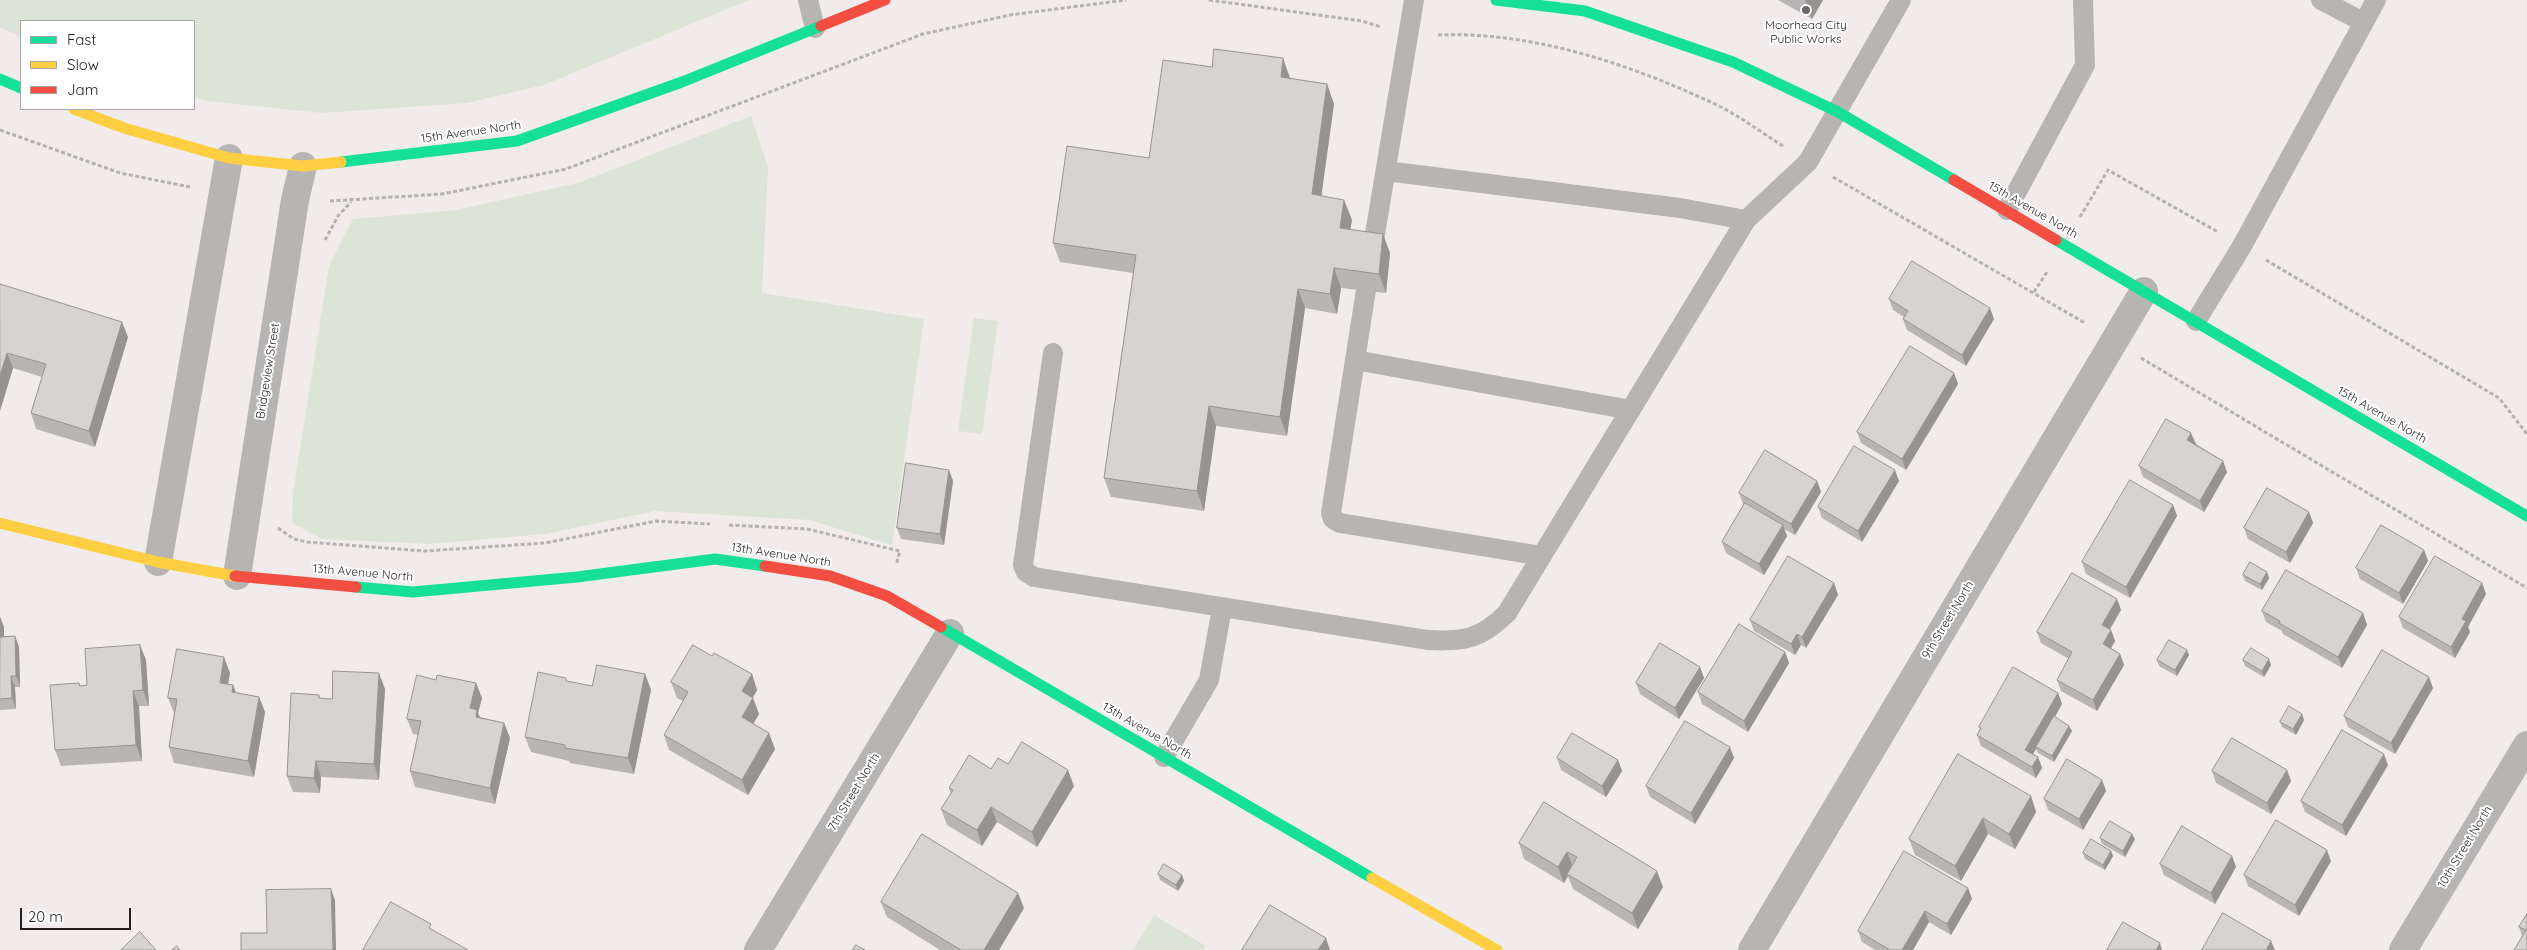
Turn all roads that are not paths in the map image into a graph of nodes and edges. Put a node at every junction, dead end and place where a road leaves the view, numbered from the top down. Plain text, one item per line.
1 (808, 0) edge
2 (885, 0) edge
3 (1414, 0) edge
4 (1496, 0) edge
5 (1901, 0) edge
6 (2083, 0) edge
7 (2321, 0) edge
8 (2376, 0) edge
9 (2362, 22) junction
10 (815, 28) junction
11 (0, 79) edge
12 (20, 88) edge
13 (77, 110) edge
14 (1838, 112) junction
15 (229, 158) junction
16 (303, 166) junction
17 (1386, 171) junction
18 (2006, 210) junction
19 (1746, 220) junction
20 (1372, 252) edge
21 (1366, 290) edge
22 (2144, 291) junction
23 (2196, 321) junction
24 (1053, 354) dead end
25 (1356, 360) junction
26 (1631, 410) junction
27 (2527, 516) edge
28 (0, 523) edge
29 (1542, 556) junction
30 (158, 562) junction
31 (237, 576) junction
32 (1222, 608) junction
33 (950, 634) junction
34 (2527, 745) edge
35 (1164, 757) junction
36 (1482, 946) edge
37 (758, 950) edge
38 (1752, 950) edge
39 (2403, 950) edge

1 - 10 lane
2 - 10 main road, 15th Avenue North
3 - 17 lane
4 - 14 main road, 15th Avenue North
5 - 14 lane
6 - 18 lane
7 - 9 lane
8 - 9 lane
9 - 23 lane
10 - 16 main road, 15th Avenue North
11 - 12 main road
13 - 15 main road, 15th Avenue North
14 - 18 main road, 15th Avenue North
14 - 19 lane
15 - 16 main road, 15th Avenue North
15 - 30 street
16 - 31 street, Bridgeview Street
17 - 19 lane
17 - 20 lane
18 - 22 main road, 15th Avenue North
19 - 26 lane
21 - 25 lane
22 - 23 main road, 15th Avenue North
22 - 38 street, 9th Street North
23 - 27 main road, 15th Avenue North
24 - 32 lane
25 - 26 lane
25 - 29 lane
26 - 29 lane
28 - 30 main road, 13th Avenue North
29 - 32 lane
30 - 31 main road, 13th Avenue North
31 - 33 main road, 13th Avenue North
32 - 35 lane
33 - 35 main road, 13th Avenue North
33 - 37 street, 7th Street North
34 - 39 street, 10th Street North
35 - 36 main road, 13th Avenue North

